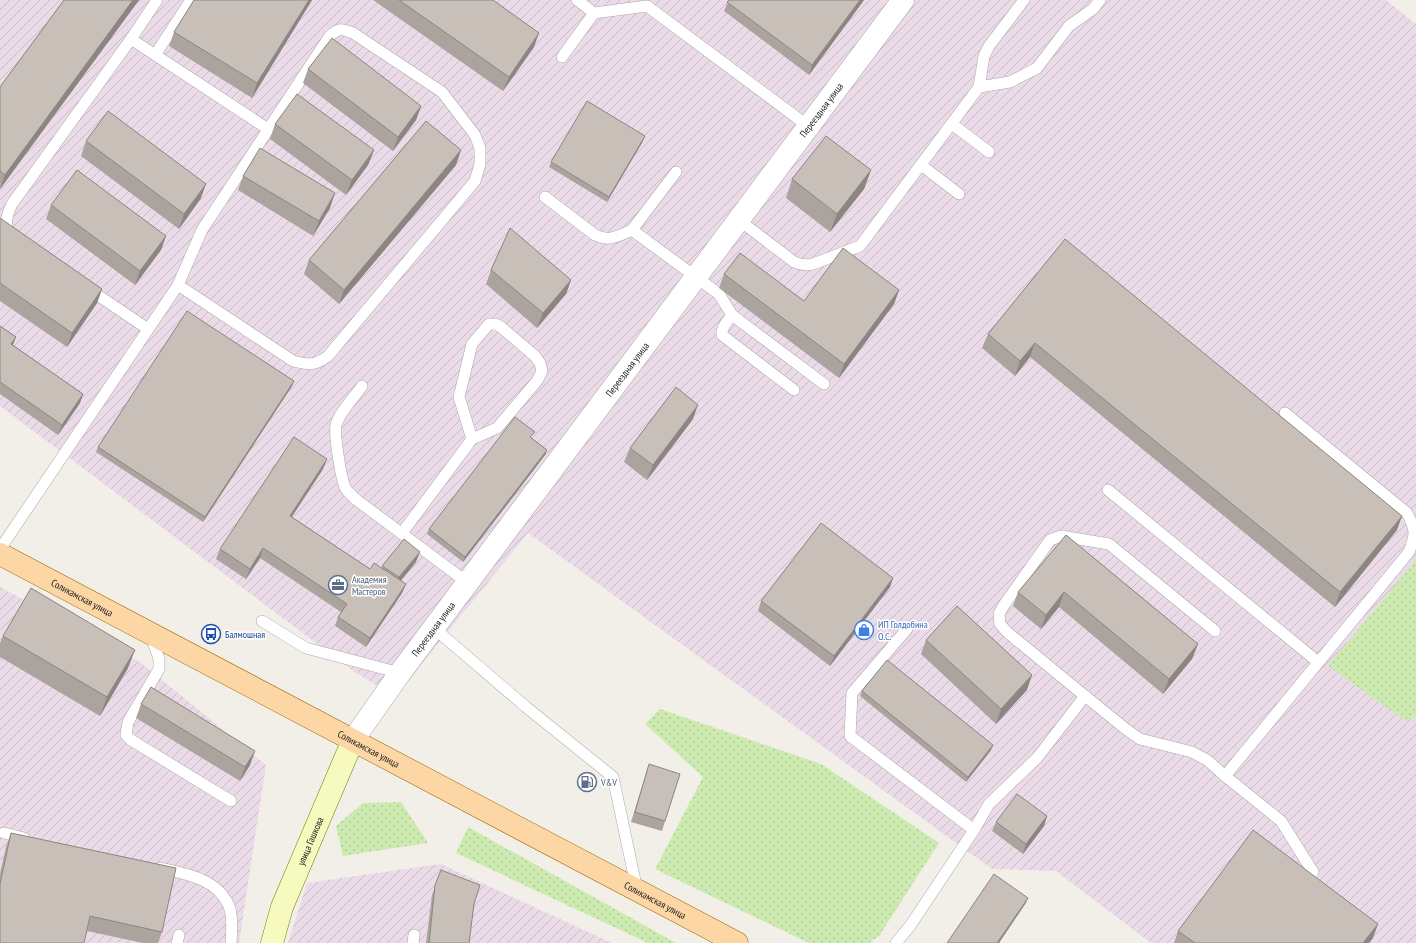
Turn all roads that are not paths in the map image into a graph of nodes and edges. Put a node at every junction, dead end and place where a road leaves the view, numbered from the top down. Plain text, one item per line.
1 (157, 0) edge
2 (191, 0) edge
3 (577, 0) edge
4 (902, 0) edge
5 (1024, 0) edge
6 (1100, 0) edge
7 (650, 3) edge
8 (594, 13) junction
9 (131, 39) junction
10 (155, 55) junction
11 (562, 57) dead end
12 (979, 87) junction
13 (952, 124) junction
14 (808, 126) junction
15 (268, 129) junction
16 (989, 152) dead end
17 (921, 165) junction
18 (676, 172) dead end
19 (959, 194) dead end
20 (545, 198) dead end
21 (738, 220) junction
22 (632, 230) junction
23 (21, 244) edge
24 (696, 277) junction
25 (78, 282) edge
26 (178, 285) junction
27 (732, 315) junction
28 (148, 329) junction
29 (824, 384) dead end
30 (362, 386) dead end
31 (794, 390) dead end
32 (1285, 414) dead end
33 (472, 439) junction
34 (1108, 490) dead end
35 (402, 533) junction
36 (0, 549) edge
37 (0, 554) edge
38 (468, 583) junction
39 (262, 621) dead end
40 (435, 629) junction
41 (907, 629) dead end
42 (1215, 631) dead end
43 (150, 633) junction
44 (1318, 662) junction
45 (400, 673) junction
46 (1085, 696) junction
47 (353, 740) junction
48 (1225, 776) junction
49 (231, 801) dead end
50 (974, 830) junction
51 (4, 833) dead end
52 (34, 840) edge
53 (147, 865) edge
54 (1313, 872) dead end
55 (637, 890) junction
56 (231, 943) edge
57 (272, 943) edge
58 (737, 943) edge
59 (896, 943) edge

1 - 9 lane
2 - 10 lane
3 - 8 lane
4 - 14 street, Переездная улица
5 - 12 lane
6 - 12 lane
7 - 8 lane
7 - 14 lane
8 - 11 lane
9 - 10 lane
9 - 23 lane
10 - 15 lane
12 - 13 lane
13 - 16 lane
13 - 17 lane
14 - 21 street, Переездная улица
15 - 26 lane
15 - 26 lane
17 - 19 lane
17 - 21 lane
18 - 22 lane
20 - 22 lane
21 - 24 street, Переездная улица
22 - 24 lane
24 - 27 lane
24 - 38 street, Переездная улица
25 - 28 lane
26 - 28 lane
27 - 29 lane
27 - 31 lane
28 - 36 lane
30 - 35 lane
32 - 44 lane
33 - 33 lane
33 - 35 lane
34 - 44 lane
35 - 38 lane
37 - 43 main road, Соликамская улица
38 - 40 street, Переездная улица
39 - 45 lane
40 - 45 street, Переездная улица
40 - 55 lane
41 - 50 lane
42 - 46 lane
43 - 47 main road, Соликамская улица
43 - 49 lane
44 - 48 lane
45 - 47 street, Переездная улица
46 - 48 lane
46 - 50 lane
47 - 55 main road, Соликамская улица
47 - 57 street, улица Гашкова
48 - 54 lane
50 - 59 lane
51 - 52 lane
53 - 56 lane
55 - 58 main road, Соликамская улица

